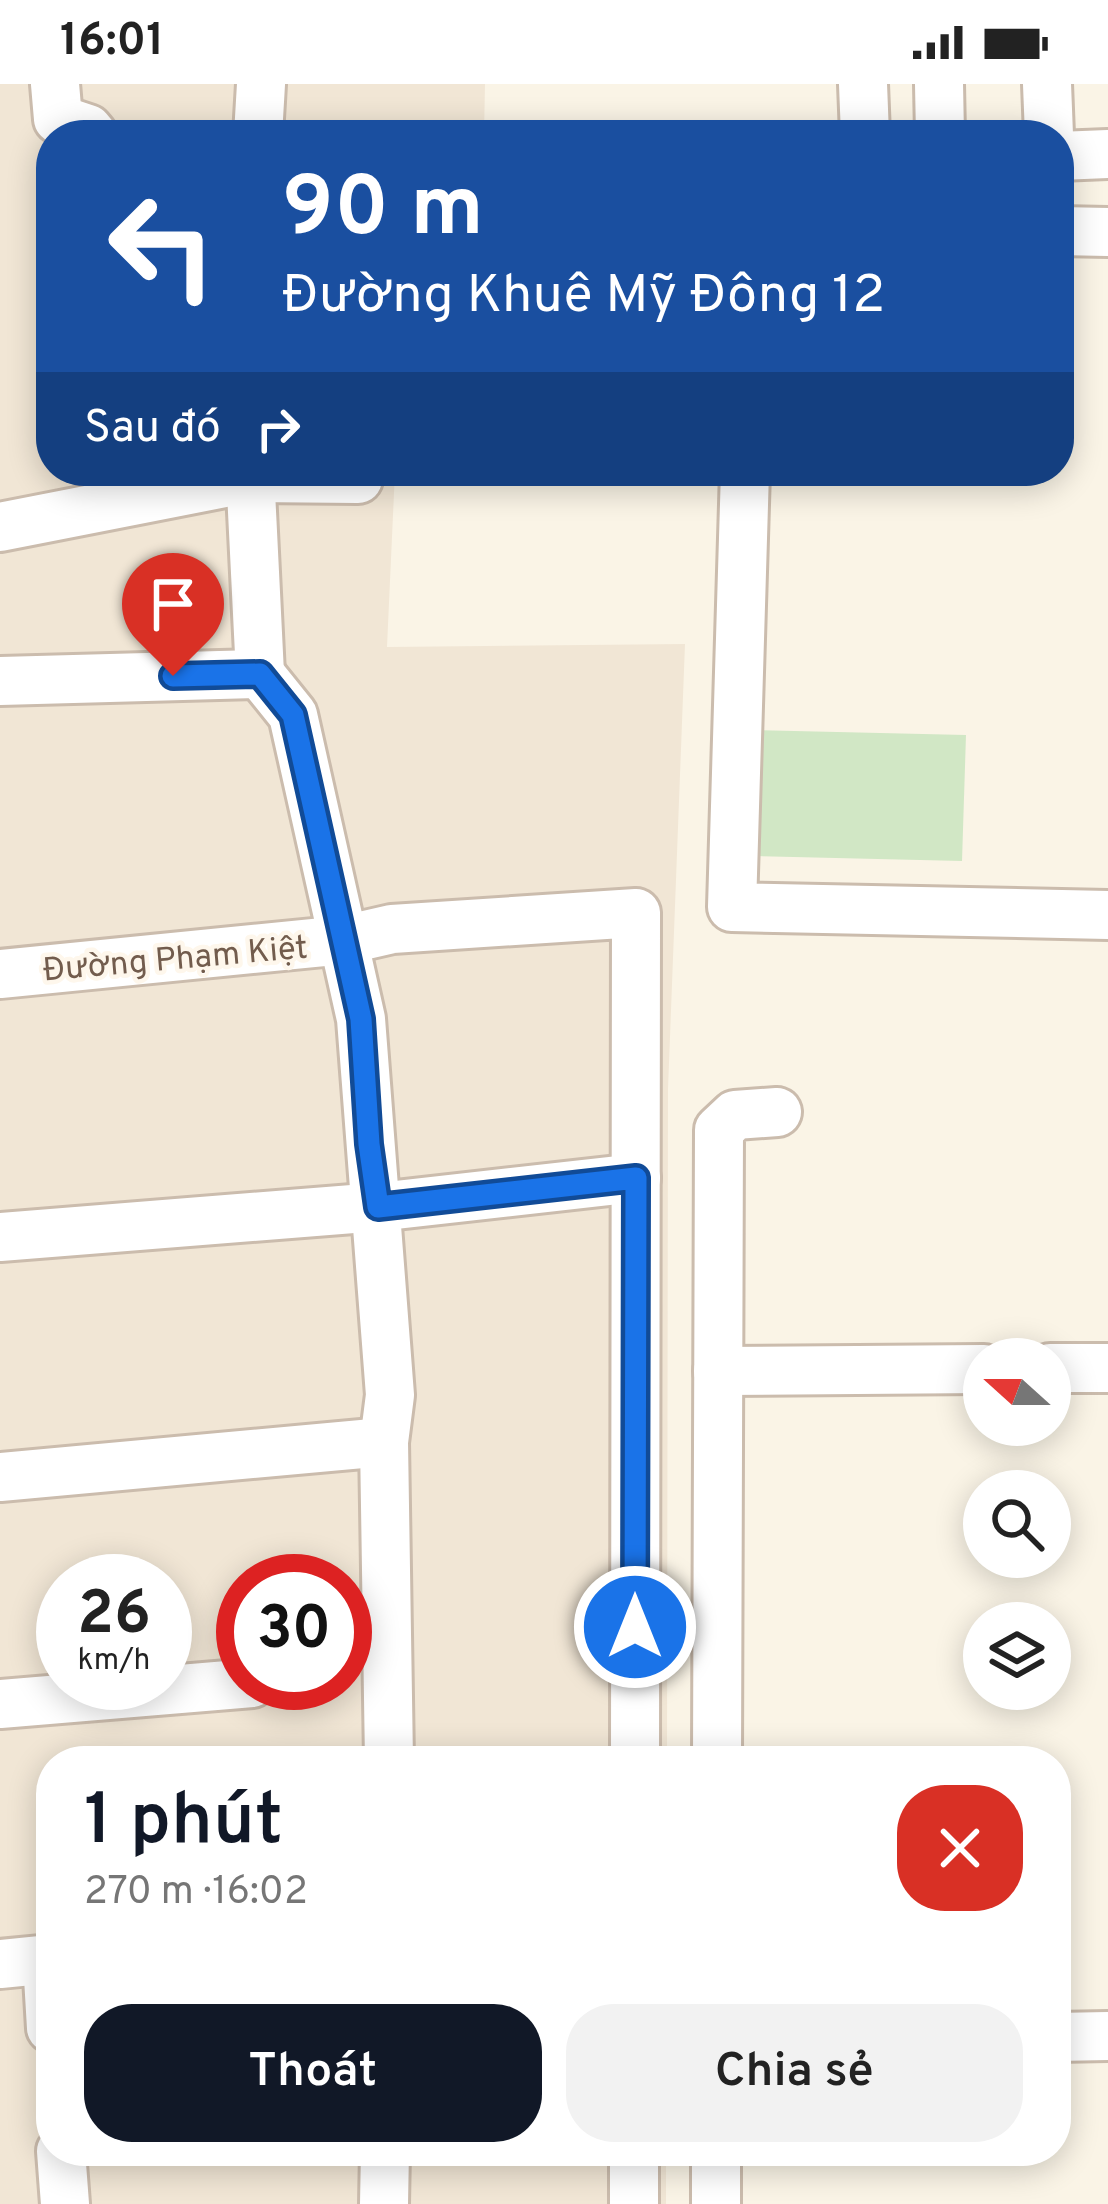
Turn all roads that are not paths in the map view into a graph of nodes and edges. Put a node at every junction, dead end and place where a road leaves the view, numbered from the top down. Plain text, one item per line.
1 (55, 84) edge
2 (261, 84) edge
3 (863, 84) edge
4 (939, 84) edge
5 (1047, 84) edge
6 (63, 120) edge
7 (259, 120) edge
8 (864, 120) edge
9 (940, 120) edge
10 (1048, 120) edge
11 (1108, 154) edge
12 (1074, 155) edge
13 (1074, 231) edge
14 (1108, 232) edge
15 (149, 486) edge
16 (251, 486) edge
17 (745, 486) edge
18 (0, 526) edge
19 (260, 674) junction
20 (0, 681) edge
21 (1108, 915) edge
22 (344, 940) junction
23 (0, 974) edge
24 (777, 1112) dead end
25 (636, 1178) junction
26 (378, 1207) junction
27 (0, 1237) edge
28 (1071, 1368) edge
29 (1108, 1368) edge
30 (963, 1369) edge
31 (718, 1371) junction
32 (384, 1442) junction
33 (0, 1477) edge
34 (372, 1605) edge
35 (216, 1686) edge
36 (372, 1694) edge
37 (0, 1704) edge
38 (384, 1746) edge
39 (635, 1746) edge
40 (717, 1746) edge
41 (1108, 2036) edge
42 (1071, 2037) edge
43 (62, 2166) edge
44 (385, 2166) edge
45 (634, 2166) edge
46 (716, 2166) edge
47 (65, 2204) edge
48 (384, 2204) edge
49 (634, 2204) edge
50 (716, 2204) edge

1 - 6 street
2 - 7 street
3 - 8 street
4 - 9 street
5 - 10 street
11 - 12 street
13 - 14 street
15 - 18 street
16 - 19 street
17 - 21 street
19 - 20 street
19 - 22 street
22 - 23 street, Đường Phạm Kiệt
22 - 25 street, Đường Phạm Kiệt
22 - 26 street
24 - 31 street
25 - 26 street
25 - 39 street
26 - 27 street
26 - 32 street
28 - 29 street
30 - 31 street
31 - 40 street
32 - 33 street
32 - 34 street
35 - 37 street
36 - 38 street
41 - 42 street
43 - 47 street
44 - 48 street
45 - 49 street
46 - 50 street

